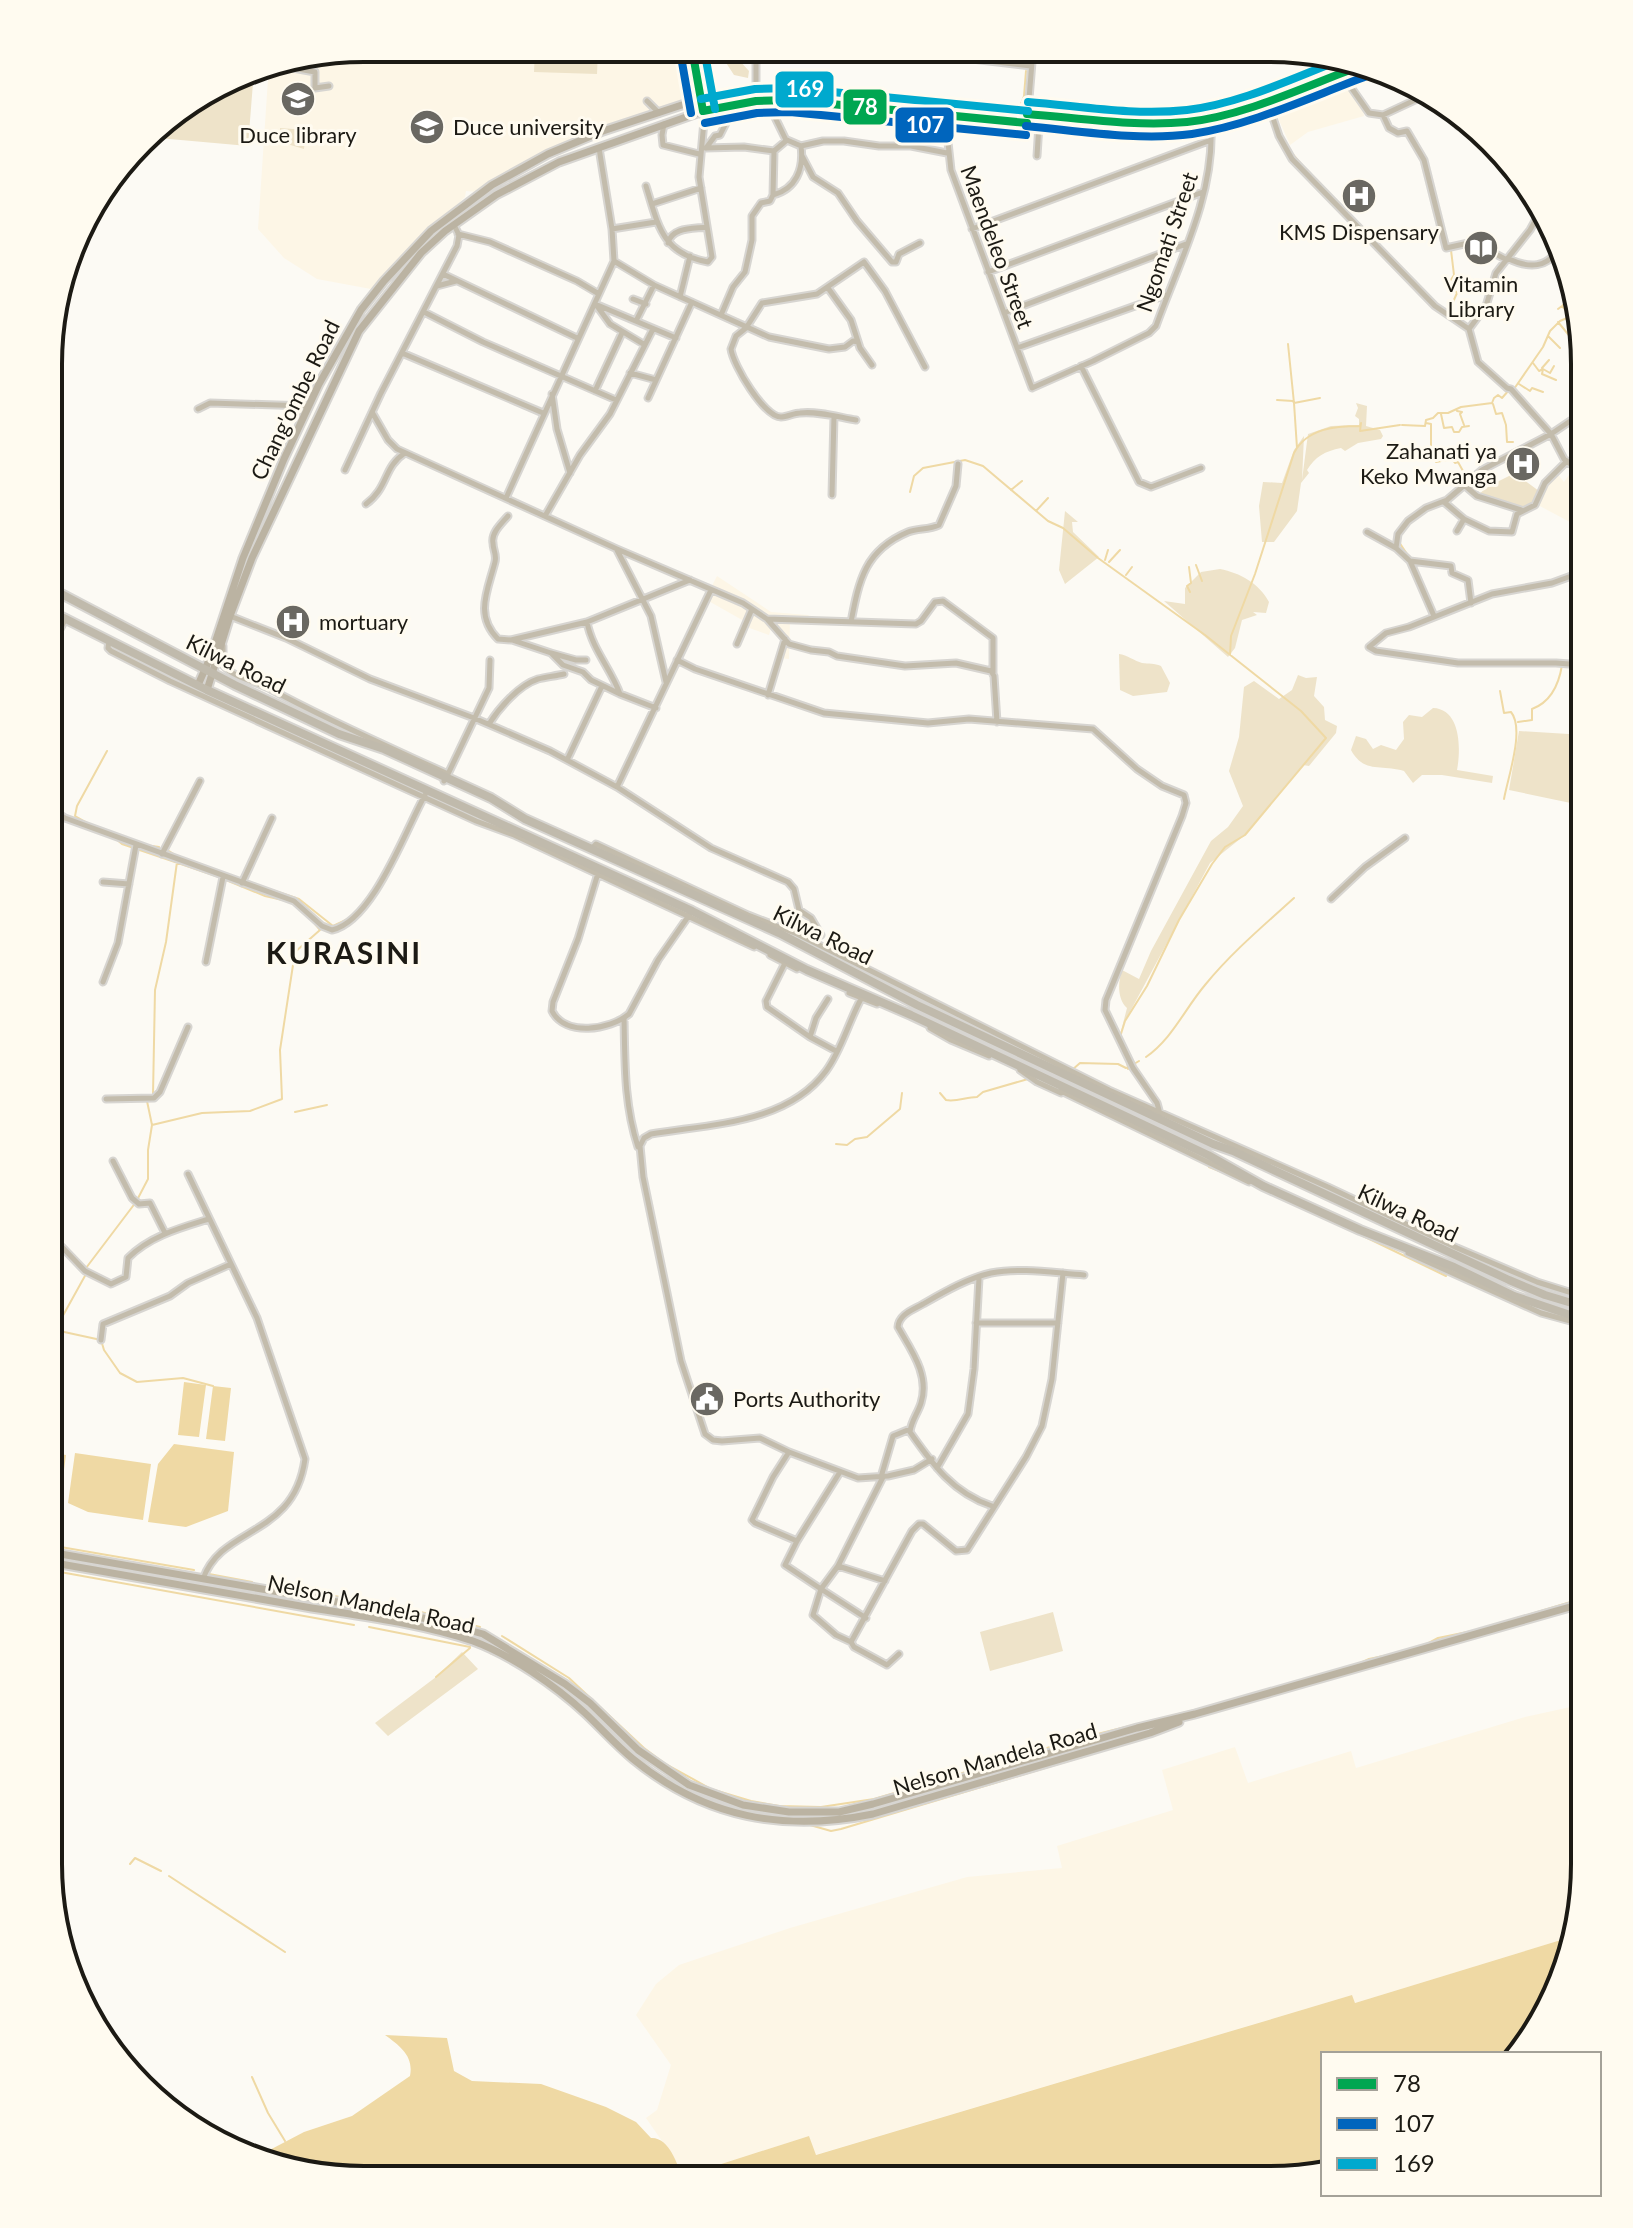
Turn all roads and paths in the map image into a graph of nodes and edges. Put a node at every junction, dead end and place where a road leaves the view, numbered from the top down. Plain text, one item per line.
1 (695, 62) edge
2 (756, 62) edge
3 (999, 62) edge
4 (1032, 62) edge
5 (1031, 66) junction
6 (301, 69) edge
7 (1345, 72) edge
8 (1360, 76) edge
9 (1348, 83) dead end
10 (329, 86) dead end
11 (756, 94) junction
12 (703, 98) junction
13 (767, 100) junction
14 (1416, 100) edge
15 (647, 101) dead end
16 (731, 104) junction
17 (1270, 109) junction
18 (703, 111) junction
19 (660, 113) junction
20 (1027, 114) junction
21 (945, 115) junction
22 (1383, 115) junction
23 (1027, 123) junction
24 (664, 124) junction
25 (1039, 124) junction
26 (1211, 127) junction
27 (786, 140) junction
28 (1211, 140) junction
29 (801, 146) junction
30 (599, 148) junction
31 (705, 148) junction
32 (774, 151) junction
33 (947, 153) junction
34 (699, 154) junction
35 (802, 156) junction
36 (1037, 156) dead end
37 (698, 163) junction
38 (646, 186) dead end
39 (701, 188) junction
40 (1204, 192) junction
41 (773, 195) junction
42 (652, 204) junction
43 (1535, 221) edge
44 (656, 222) junction
45 (454, 224) junction
46 (707, 227) junction
47 (612, 229) junction
48 (972, 229) junction
49 (457, 234) junction
50 (668, 243) junction
51 (920, 243) dead end
52 (1187, 243) junction
53 (690, 256) junction
54 (1552, 258) edge
55 (1508, 259) junction
56 (614, 261) junction
57 (988, 272) junction
58 (443, 274) junction
59 (457, 280) junction
60 (654, 285) junction
61 (437, 286) junction
62 (828, 288) junction
63 (599, 294) junction
64 (1167, 295) junction
65 (680, 297) junction
66 (633, 299) dead end
67 (692, 302) junction
68 (646, 304) junction
69 (596, 305) junction
70 (424, 312) junction
71 (1004, 313) junction
72 (721, 315) junction
73 (636, 321) junction
74 (746, 328) junction
75 (653, 329) junction
76 (1469, 329) junction
77 (622, 333) junction
78 (577, 338) junction
79 (676, 338) junction
80 (858, 342) junction
81 (645, 345) junction
82 (1017, 348) junction
83 (402, 353) junction
84 (872, 365) dead end
85 (1081, 366) junction
86 (925, 367) dead end
87 (630, 373) junction
88 (559, 376) junction
89 (656, 380) junction
90 (1032, 388) joint
91 (595, 391) junction
92 (552, 393) junction
93 (648, 398) dead end
94 (616, 400) junction
95 (309, 406) junction
96 (198, 409) dead end
97 (372, 412) junction
98 (543, 413) junction
99 (834, 416) junction
100 (856, 420) dead end
101 (1571, 420) edge
102 (1551, 434) junction
103 (405, 453) junction
104 (1566, 461) junction
105 (958, 464) dead end
106 (1571, 465) edge
107 (1201, 468) dead end
108 (345, 470) dead end
109 (570, 473) junction
110 (1463, 484) junction
111 (832, 495) dead end
112 (506, 498) junction
113 (1444, 502) junction
114 (366, 504) dead end
115 (1521, 510) junction
116 (508, 516) dead end
117 (545, 516) junction
118 (1464, 519) junction
119 (1457, 531) dead end
120 (1367, 532) dead end
121 (1396, 548) junction
122 (617, 549) junction
123 (1410, 561) junction
124 (1571, 576) edge
125 (690, 580) junction
126 (711, 589) junction
127 (62, 594) edge
128 (644, 599) junction
129 (1471, 603) junction
130 (752, 609) junction
131 (62, 616) edge
132 (230, 616) junction
133 (1434, 616) junction
134 (66, 618) junction
135 (767, 619) junction
136 (587, 622) junction
137 (851, 622) junction
138 (62, 626) edge
139 (223, 639) junction
140 (785, 639) junction
141 (511, 640) junction
142 (109, 641) junction
143 (737, 644) dead end
144 (551, 653) junction
145 (214, 657) junction
146 (490, 660) dead end
147 (586, 660) dead end
148 (677, 660) junction
149 (1571, 664) edge
150 (194, 665) junction
151 (208, 672) junction
152 (564, 674) dead end
153 (994, 674) junction
154 (224, 680) junction
155 (666, 684) junction
156 (198, 685) junction
157 (602, 686) junction
158 (207, 690) junction
159 (620, 694) junction
160 (768, 695) junction
161 (656, 708) junction
162 (474, 718) junction
163 (997, 722) junction
164 (489, 724) junction
165 (567, 760) junction
166 (446, 778) junction
167 (200, 781) dead end
168 (617, 787) junction
169 (426, 794) junction
170 (62, 816) edge
171 (272, 818) dead end
172 (1405, 838) dead end
173 (136, 845) junction
174 (162, 854) junction
175 (598, 871) junction
176 (223, 877) junction
177 (103, 882) dead end
178 (242, 883) junction
179 (129, 884) junction
180 (1331, 899) dead end
181 (690, 913) junction
182 (821, 935) dead end
183 (206, 962) dead end
184 (786, 962) junction
185 (103, 982) dead end
186 (863, 997) junction
187 (828, 999) dead end
188 (624, 1018) junction
189 (188, 1027) dead end
190 (810, 1037) junction
191 (836, 1051) junction
192 (106, 1099) dead end
193 (1160, 1116) junction
194 (641, 1158) junction
195 (113, 1161) dead end
196 (188, 1174) dead end
197 (209, 1219) junction
198 (165, 1233) junction
199 (62, 1247) dead end
200 (231, 1264) junction
201 (1063, 1273) junction
202 (1084, 1275) dead end
203 (979, 1278) junction
204 (1571, 1293) edge
205 (1571, 1303) edge
206 (1571, 1317) edge
207 (976, 1323) junction
208 (1058, 1323) junction
209 (101, 1340) dead end
210 (910, 1429) junction
211 (789, 1452) junction
212 (932, 1459) junction
213 (936, 1469) junction
214 (840, 1472) junction
215 (882, 1477) junction
216 (992, 1506) junction
217 (797, 1541) junction
218 (62, 1554) edge
219 (62, 1564) edge
220 (838, 1566) junction
221 (203, 1579) junction
222 (885, 1581) junction
223 (821, 1589) junction
224 (1571, 1607) edge
225 (866, 1618) junction
226 (851, 1642) junction
227 (899, 1654) dead end
228 (1195, 1714) junction

1 - 12 street
2 - 11 street
3 - 5 street
4 - 5 street
5 - 20 street
6 - 10 street
7 - 20 main road, Chang'ombe Road
8 - 17 main road, Chang'ombe Road
9 - 22 street
11 - 12 main road, Chang'ombe Road
11 - 20 main road, Chang'ombe Road
12 - 18 street
12 - 19 main road, Chang'ombe Road
13 - 16 main road, Chang'ombe Road
13 - 21 main road, Chang'ombe Road
13 - 27 street
14 - 22 street
15 - 19 street
16 - 18 main road, Chang'ombe Road
16 - 31 street
17 - 26 main road, Chang'ombe Road
17 - 76 street
18 - 24 main road, Chang'ombe Road
18 - 34 street
19 - 95 main road, Chang'ombe Road
20 - 23 street
21 - 23 main road, Chang'ombe Road
21 - 33 street, Maendeleo Street
22 - 55 street
23 - 25 main road, Chang'ombe Road
24 - 30 main road, Chang'ombe Road
24 - 34 street
25 - 26 main road, Chang'ombe Road
25 - 36 street
26 - 28 street, Ngomati Street
27 - 29 street
27 - 32 street
28 - 40 street, Ngomati Street
28 - 48 street
29 - 33 street
29 - 35 street
30 - 45 main road, Chang'ombe Road
30 - 47 street
31 - 32 street
31 - 37 street
32 - 41 street
33 - 48 street, Maendeleo Street
34 - 37 street
35 - 41 street
35 - 51 street
37 - 39 street
38 - 42 street
39 - 42 street
39 - 46 street
40 - 52 street, Ngomati Street
40 - 57 street
41 - 72 street
42 - 44 street
43 - 55 street
44 - 47 street
44 - 50 street
45 - 49 street
45 - 132 main road, Chang'ombe Road
46 - 50 street
46 - 53 street
47 - 56 street
48 - 57 street, Maendeleo Street
49 - 58 street
49 - 63 street
50 - 53 street
52 - 64 street, Ngomati Street
52 - 71 street
53 - 65 street
54 - 55 street
55 - 76 street
56 - 60 street
56 - 63 street
57 - 71 street, Maendeleo Street
58 - 59 street
58 - 61 street
59 - 61 street
59 - 78 street
60 - 65 street
60 - 68 street
61 - 70 street
62 - 74 street
62 - 80 street
62 - 86 street
63 - 69 street
64 - 82 street
64 - 85 street, Ngomati Street
65 - 67 street
66 - 68 street
67 - 72 street
67 - 79 street
68 - 73 street
69 - 73 street
69 - 77 street
69 - 78 street
70 - 83 street
70 - 88 street
71 - 82 street, Maendeleo Street
72 - 74 street
73 - 75 street
74 - 80 street
74 - 99 street
75 - 79 street
75 - 81 street
76 - 102 street
77 - 81 street
77 - 91 street
78 - 88 street
79 - 89 street
80 - 84 street
81 - 87 street
82 - 90 street, Maendeleo Street
83 - 97 street
83 - 98 street
85 - 90 street, Ngomati Street
85 - 107 street
87 - 89 street
87 - 94 street
88 - 91 street
88 - 92 street
89 - 93 street
91 - 94 street
92 - 98 street
92 - 109 street
94 - 109 street
95 - 96 street
95 - 145 main road, Chang'ombe Road
97 - 103 street
97 - 108 street
98 - 112 street
99 - 100 street
99 - 111 street
101 - 102 street
102 - 104 street
102 - 110 street
103 - 112 street
103 - 114 street
104 - 106 street
104 - 115 street
105 - 137 street
109 - 117 street
110 - 113 street
110 - 115 street
112 - 117 street
113 - 118 street
113 - 121 street
115 - 118 street
116 - 141 street
117 - 122 street
118 - 119 street
120 - 121 street
121 - 123 street
122 - 125 street
122 - 128 street
123 - 129 street
123 - 133 street
124 - 129 street
125 - 126 street
125 - 128 street
126 - 130 street
126 - 148 street
127 - 150 highway, Kilwa Road
128 - 136 street
128 - 155 street
129 - 133 street
130 - 135 street
130 - 143 street
131 - 134 highway, Kilwa Road
132 - 139 main road, Chang'ombe Road
132 - 162 street
133 - 149 street
134 - 138 street
134 - 142 highway, Kilwa Road
135 - 137 street
135 - 140 street
136 - 141 street
136 - 159 street
137 - 153 street
139 - 145 main road, Chang'ombe Road
139 - 166 street
140 - 153 street
140 - 160 street
141 - 144 street
142 - 156 highway, Kilwa Road
142 - 169 street
144 - 147 street
144 - 157 street
145 - 150 main road
145 - 151 main road, Chang'ombe Road
145 - 154 main road
146 - 162 street
148 - 155 street
148 - 160 street
150 - 151 highway, Kilwa Road
151 - 154 highway, Kilwa Road
151 - 156 main road, Chang'ombe Road
151 - 158 main road, Chang'ombe Road
152 - 164 street
153 - 163 street
154 - 166 highway, Kilwa Road
155 - 161 street
156 - 158 highway, Kilwa Road
157 - 159 street
157 - 165 street
158 - 169 highway, Kilwa Road
159 - 161 street
160 - 163 street
161 - 168 street
162 - 164 street
162 - 166 street
163 - 193 street
164 - 165 street
165 - 168 street
166 - 193 highway, Kilwa Road
167 - 174 street
168 - 182 street
169 - 175 highway, Kilwa Road
169 - 178 street
170 - 173 street
171 - 178 street
172 - 180 street
173 - 174 street
173 - 179 street
174 - 176 street
175 - 181 highway, Kilwa Road
175 - 188 street
176 - 178 street
176 - 183 street
177 - 179 street
179 - 185 street
181 - 184 highway, Kilwa Road
181 - 188 street
184 - 186 highway, Kilwa Road
184 - 190 street
186 - 191 street
186 - 206 highway, Kilwa Road
187 - 190 street
188 - 194 street
189 - 192 street
190 - 191 street
191 - 194 street
193 - 204 street
193 - 205 highway, Kilwa Road
194 - 211 street
195 - 198 street
196 - 197 street
197 - 198 street
197 - 200 street
198 - 199 street
200 - 209 street
200 - 221 street
201 - 202 street
201 - 203 street
201 - 208 street
203 - 207 street
203 - 210 street
207 - 208 street
207 - 213 street
208 - 216 street
210 - 212 street
210 - 215 street
211 - 214 street
211 - 217 street
212 - 213 street
212 - 215 street
213 - 216 street
214 - 215 street
214 - 217 street
215 - 220 street
216 - 222 street
217 - 223 street
218 - 221 main road, Nelson Mandela Road
219 - 228 main road, Nelson Mandela Road
220 - 222 street
220 - 223 street
221 - 228 main road, Nelson Mandela Road
222 - 225 street
223 - 225 street
223 - 226 street
224 - 228 main road, Nelson Mandela Road
225 - 226 street
226 - 227 street

